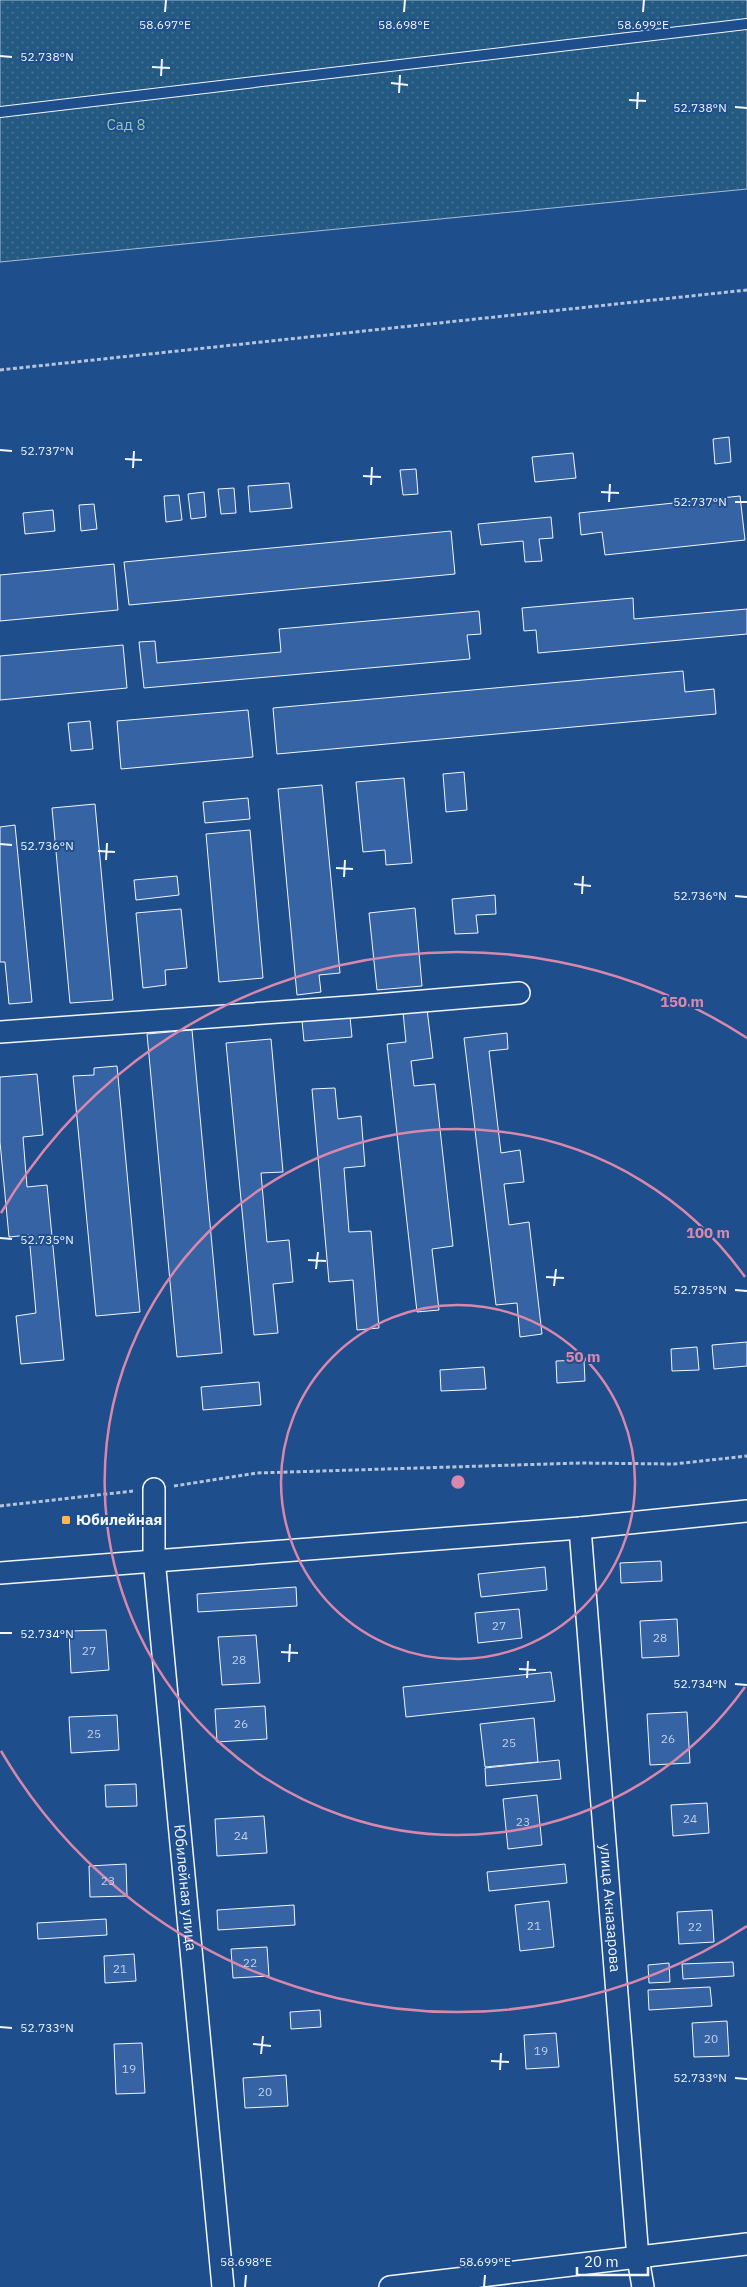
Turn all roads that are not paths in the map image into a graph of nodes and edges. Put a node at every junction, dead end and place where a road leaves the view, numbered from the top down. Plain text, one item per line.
1 (747, 24) edge
2 (0, 112) edge
3 (519, 992) dead end
4 (0, 1032) edge
5 (154, 1489) road end
6 (747, 1511) edge
7 (580, 1528) junction
8 (154, 1559) junction
9 (0, 1573) edge
10 (747, 2244) edge
11 (638, 2258) junction
12 (223, 2287) edge
13 (390, 2287) edge
14 (643, 2287) edge

1 - 2 lane
3 - 4 street
5 - 8 street, Юбилейная улица
6 - 7 street
7 - 8 street
7 - 11 street, улица Акназарова
8 - 9 street
8 - 12 street, Юбилейная улица
10 - 11 street
11 - 13 street
11 - 14 street, улица Акназарова

